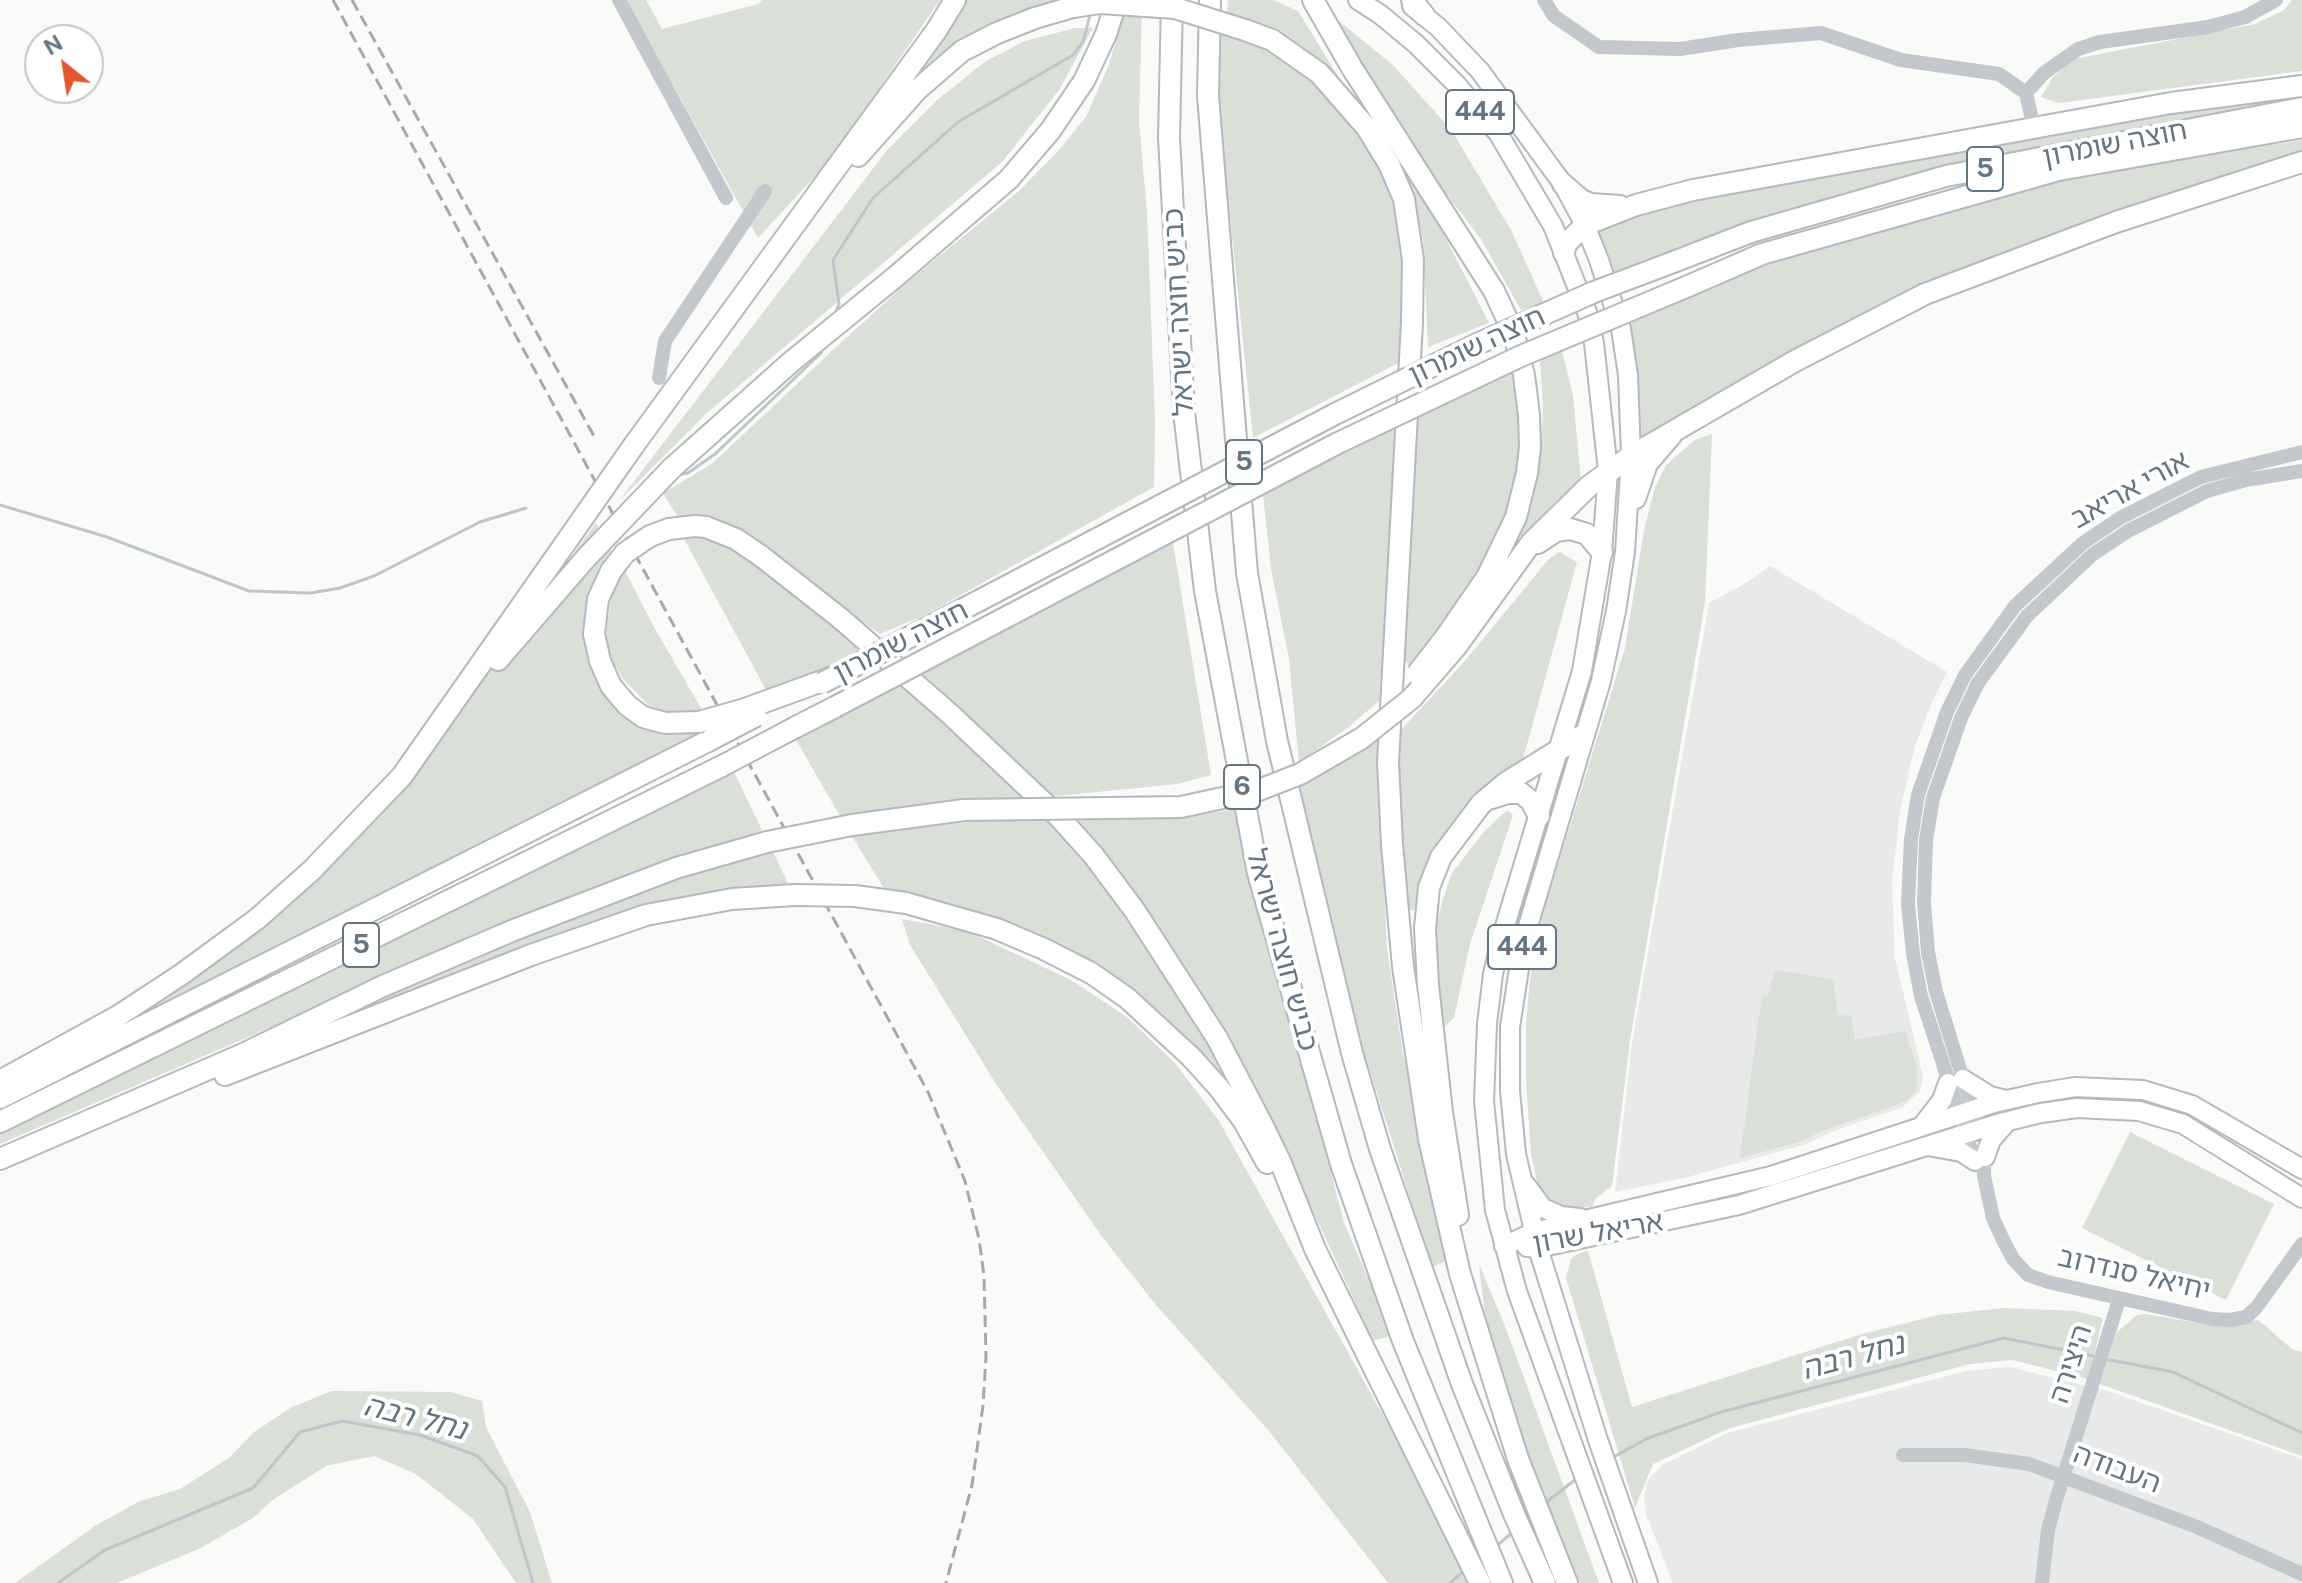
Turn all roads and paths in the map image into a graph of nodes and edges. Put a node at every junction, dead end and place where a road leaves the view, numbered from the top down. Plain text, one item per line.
1 (619, 0) edge
2 (955, 0) edge
3 (1117, 0) edge
4 (1172, 0) edge
5 (1210, 0) edge
6 (1313, 0) edge
7 (1358, 0) edge
8 (1405, 0) edge
9 (1544, 0) edge
10 (2276, 0) edge
11 (1418, 8) edge
12 (2302, 86) edge
13 (2026, 93) junction
14 (2302, 108) edge
15 (2302, 127) edge
16 (2034, 128) junction
17 (851, 155) junction
18 (2302, 162) edge
19 (1563, 184) junction
20 (765, 191) dead end
21 (726, 198) dead end
22 (1636, 205) junction
23 (1585, 225) junction
24 (1564, 253) junction
25 (659, 378) dead end
26 (1681, 429) junction
27 (2302, 452) edge
28 (1631, 456) junction
29 (1608, 471) junction
30 (2302, 471) edge
31 (1602, 552) junction
32 (1625, 552) junction
33 (1515, 565) junction
34 (1450, 642) junction
35 (705, 731) junction
36 (1583, 735) junction
37 (430, 739) junction
38 (1559, 752) junction
39 (1481, 804) junction
40 (1539, 816) junction
41 (0, 1081) edge
42 (1956, 1081) junction
43 (0, 1098) edge
44 (2006, 1100) junction
45 (1966, 1112) junction
46 (2009, 1121) junction
47 (0, 1122) edge
48 (1922, 1126) junction
49 (1972, 1132) junction
50 (55, 1136) junction
51 (1927, 1146) junction
52 (0, 1159) edge
53 (1981, 1165) junction
54 (2302, 1169) edge
55 (1521, 1177) junction
56 (2301, 1199) edge
57 (1590, 1219) junction
58 (1575, 1239) junction
59 (1536, 1240) junction
60 (2302, 1244) edge
61 (1504, 1246) junction
62 (1315, 1249) junction
63 (1550, 1288) junction
64 (2119, 1300) junction
65 (1485, 1353) junction
66 (1903, 1455) dead end
67 (2063, 1476) junction
68 (2302, 1574) edge
69 (1499, 1576) edge
70 (1479, 1582) edge
71 (1545, 1583) edge
72 (1567, 1583) edge
73 (1623, 1583) edge
74 (1648, 1583) edge
75 (2042, 1583) edge

1 - 21 street
2 - 17 highway
3 - 37 highway, bridge
4 - 69 highway, כביש חוצה ישראל / 6
5 - 71 highway, כביש חוצה ישראל / 6
6 - 34 highway
7 - 24 main road, 444
8 - 11 main road, 444
9 - 13 street
10 - 13 street
11 - 19 main road, 444
12 - 16 highway
13 - 16 street
14 - 35 highway, חוצה שומרון / 5, bridge
15 - 47 highway, חוצה שומרון / 5, bridge
16 - 22 highway
17 - 37 highway, bridge
17 - 65 highway, bridge
18 - 26 highway
19 - 22 highway
19 - 23 main road, 444
20 - 25 street
22 - 23 highway
23 - 24 highway
23 - 28 main road, 444
24 - 29 main road, 444
26 - 28 highway
26 - 32 main road
27 - 42 street, אורי אריאב
28 - 29 highway
28 - 32 main road, 444
29 - 31 main road, 444
29 - 33 highway
30 - 42 street, אורי אריאב
31 - 33 highway
31 - 38 main road, 444
32 - 36 main road, 444
33 - 34 highway
34 - 50 highway, bridge
35 - 43 highway, 5
35 - 62 highway, bridge
36 - 38 highway
36 - 55 main road, 444
37 - 41 highway
38 - 39 highway
38 - 40 main road, 444
39 - 40 highway
39 - 65 highway
40 - 61 main road, 444
42 - 44 main road
42 - 45 street, אורי אריאב
42 - 48 main road
44 - 45 main road, אריאל שרון
44 - 54 main road, אריאל שרון
45 - 48 main road, אריאל שרון
45 - 49 street, אורי אריאב
46 - 49 main road, אריאל שרון
46 - 53 main road
46 - 56 main road, אריאל שרון
48 - 57 main road, אריאל שרון
49 - 51 main road, אריאל שרון
49 - 53 street, יחיאל סנדרוב
50 - 52 highway
50 - 62 highway, bridge
51 - 53 main road
51 - 58 main road, אריאל שרון
53 - 64 street, יחיאל סנדרוב
55 - 57 main road
55 - 59 main road, 444
57 - 59 main road, אריאל שרון
58 - 59 main road, אריאל שרון
58 - 63 main road
59 - 61 main road, אריאל שרון
59 - 63 main road, 444
60 - 64 street, יחיאל סנדרוב
61 - 73 main road, 444
62 - 70 highway
63 - 74 main road, 444
64 - 67 street, היצירה
65 - 72 highway
66 - 67 street, העבודה
67 - 68 street, העבודה
67 - 75 street, היצירה

